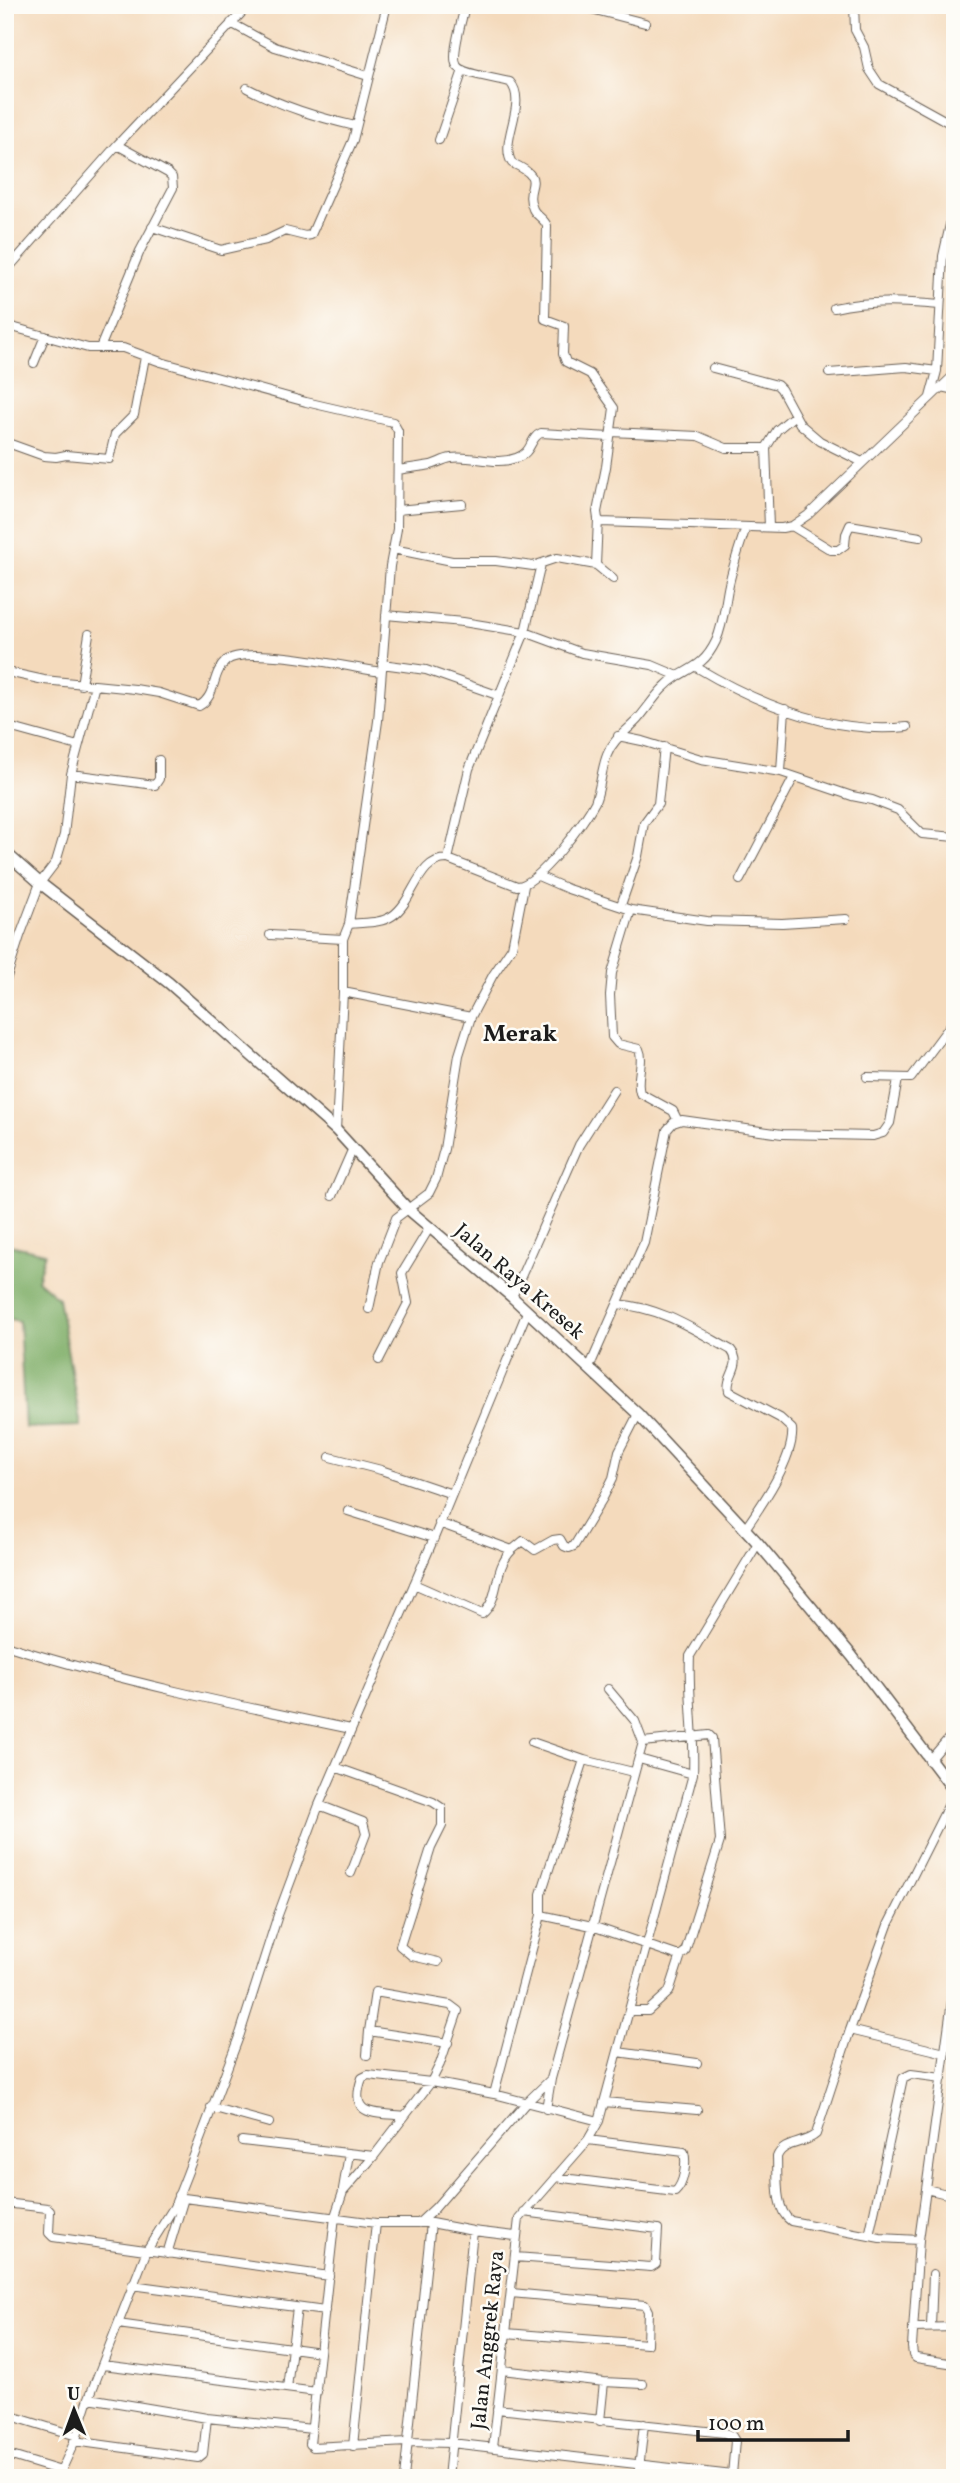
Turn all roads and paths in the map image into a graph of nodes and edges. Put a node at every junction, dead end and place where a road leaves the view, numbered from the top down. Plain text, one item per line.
1 (249, 5) edge
2 (387, 5) edge
3 (466, 5) edge
4 (576, 5) edge
5 (854, 5) edge
6 (232, 23) junction
7 (645, 23) dead end
8 (463, 70) junction
9 (368, 76) junction
10 (247, 88) dead end
11 (355, 126) junction
12 (955, 126) edge
13 (439, 140) dead end
14 (117, 145) junction
15 (955, 203) edge
16 (152, 227) junction
17 (5, 272) edge
18 (940, 305) junction
19 (834, 308) dead end
20 (5, 325) edge
21 (45, 336) junction
22 (100, 348) junction
23 (145, 357) junction
24 (34, 363) dead end
25 (713, 368) dead end
26 (937, 371) junction
27 (829, 373) dead end
28 (955, 374) edge
29 (941, 387) junction
30 (955, 390) edge
31 (930, 397) junction
32 (795, 415) junction
33 (610, 434) junction
34 (5, 442) edge
35 (766, 448) junction
36 (862, 462) junction
37 (398, 470) junction
38 (463, 503) dead end
39 (397, 510) junction
40 (598, 519) junction
41 (792, 526) junction
42 (746, 527) junction
43 (768, 527) junction
44 (920, 537) dead end
45 (393, 549) junction
46 (541, 564) junction
47 (596, 565) junction
48 (613, 579) dead end
49 (386, 615) junction
50 (525, 632) junction
51 (89, 634) dead end
52 (696, 667) junction
53 (382, 668) junction
54 (12, 673) dead end
55 (678, 676) junction
56 (82, 685) junction
57 (95, 685) junction
58 (497, 695) junction
59 (785, 709) junction
60 (5, 726) edge
61 (906, 727) dead end
62 (618, 736) junction
63 (78, 746) junction
64 (664, 747) junction
65 (159, 760) dead end
66 (781, 772) junction
67 (71, 774) junction
68 (794, 777) junction
69 (955, 836) edge
70 (5, 852) edge
71 (448, 859) junction
72 (538, 876) junction
73 (740, 880) dead end
74 (40, 883) junction
75 (524, 886) junction
76 (621, 905) junction
77 (631, 910) junction
78 (846, 919) dead end
79 (349, 924) junction
80 (270, 935) dead end
81 (343, 939) junction
82 (5, 983) edge
83 (343, 992) junction
84 (471, 1017) junction
85 (955, 1019) edge
86 (867, 1077) dead end
87 (898, 1079) junction
88 (614, 1090) dead end
89 (678, 1121) junction
90 (336, 1130) junction
91 (353, 1148) junction
92 (332, 1196) dead end
93 (408, 1209) junction
94 (430, 1227) junction
95 (512, 1297) junction
96 (617, 1304) junction
97 (369, 1309) dead end
98 (527, 1312) junction
99 (379, 1360) dead end
100 (589, 1368) junction
101 (638, 1414) junction
102 (330, 1457) dead end
103 (452, 1494) junction
104 (348, 1511) dead end
105 (439, 1523) junction
106 (746, 1530) junction
107 (434, 1538) junction
108 (758, 1543) junction
109 (512, 1550) junction
110 (414, 1584) junction
111 (5, 1645) edge
112 (608, 1689) dead end
113 (351, 1729) junction
114 (954, 1732) edge
115 (694, 1736) junction
116 (532, 1742) dead end
117 (643, 1742) junction
118 (639, 1759) junction
119 (584, 1760) junction
120 (929, 1761) junction
121 (335, 1767) junction
122 (633, 1772) junction
123 (693, 1774) junction
124 (955, 1792) edge
125 (319, 1805) junction
126 (351, 1873) dead end
127 (541, 1915) junction
128 (592, 1926) junction
129 (647, 1945) junction
130 (681, 1955) junction
131 (438, 1962) dead end
132 (955, 1979) edge
133 (629, 2011) junction
134 (850, 2030) junction
135 (369, 2031) junction
136 (951, 2040) edge
137 (448, 2043) junction
138 (618, 2052) junction
139 (945, 2053) junction
140 (367, 2055) dead end
141 (696, 2063) dead end
142 (942, 2078) junction
143 (551, 2079) junction
144 (431, 2082) junction
145 (494, 2094) junction
146 (604, 2102) junction
147 (525, 2104) junction
148 (211, 2107) junction
149 (546, 2109) junction
150 (696, 2110) dead end
151 (404, 2116) junction
152 (599, 2121) junction
153 (269, 2123) dead end
154 (588, 2140) junction
155 (242, 2141) dead end
156 (349, 2154) junction
157 (374, 2156) junction
158 (555, 2177) junction
159 (926, 2189) junction
160 (343, 2192) junction
161 (955, 2196) edge
162 (181, 2197) junction
163 (5, 2203) edge
164 (524, 2212) junction
165 (335, 2216) junction
166 (376, 2223) junction
167 (419, 2223) junction
168 (431, 2223) junction
169 (473, 2231) junction
170 (515, 2236) junction
171 (869, 2236) junction
172 (919, 2240) junction
173 (148, 2249) junction
174 (167, 2254) junction
175 (515, 2257) junction
176 (933, 2274) dead end
177 (329, 2276) junction
178 (132, 2285) junction
179 (511, 2292) junction
180 (297, 2308) junction
181 (326, 2311) junction
182 (118, 2324) junction
183 (931, 2327) junction
184 (955, 2327) edge
185 (913, 2328) junction
186 (506, 2333) junction
187 (292, 2348) junction
188 (320, 2352) junction
189 (955, 2364) edge
190 (103, 2365) junction
191 (502, 2370) junction
192 (604, 2382) junction
193 (643, 2384) dead end
194 (287, 2388) junction
195 (317, 2392) junction
196 (89, 2398) junction
197 (497, 2409) junction
198 (5, 2414) edge
199 (208, 2418) junction
200 (600, 2421) junction
201 (644, 2424) junction
202 (312, 2429) junction
203 (76, 2439) junction
204 (407, 2442) junction
205 (451, 2442) junction
206 (353, 2446) junction
207 (493, 2446) junction
208 (5, 2454) edge
209 (640, 2463) junction
210 (60, 2474) edge
211 (732, 2475) junction
212 (404, 2478) edge
213 (448, 2478) edge
214 (638, 2478) edge
215 (759, 2478) edge

1 - 6 street
2 - 9 street
3 - 8 street
4 - 7 street
5 - 12 street
6 - 9 street
6 - 14 street
8 - 13 street
8 - 33 street
9 - 11 street
10 - 11 street
11 - 16 street
14 - 16 street
14 - 17 street
15 - 18 street
16 - 22 street
18 - 19 street
18 - 26 street
20 - 21 street
21 - 22 street
21 - 24 street
22 - 23 street
23 - 34 street
23 - 37 street
25 - 32 street
26 - 27 street
26 - 31 street
28 - 29 street
29 - 30 street
29 - 31 street
31 - 36 street
32 - 35 street
32 - 36 street
33 - 35 street
33 - 37 street
33 - 40 street
35 - 43 street
36 - 41 street
37 - 39 street
38 - 39 street
39 - 45 street
40 - 42 street
40 - 47 street
41 - 43 street
41 - 44 street
42 - 43 street
42 - 52 street
45 - 46 street
45 - 49 street
46 - 47 street
46 - 50 street
47 - 48 street
49 - 50 street
49 - 53 street
50 - 55 street
50 - 58 street
51 - 56 street
52 - 55 street
52 - 59 street
53 - 57 street
53 - 58 street
53 - 79 street
54 - 56 street
55 - 62 street
56 - 57 street
57 - 63 street
58 - 71 street
59 - 61 street
59 - 66 street
60 - 63 street
62 - 64 street
62 - 72 street
63 - 67 street
64 - 66 street
64 - 76 street
65 - 67 street
66 - 68 street
67 - 74 street
68 - 69 street
68 - 73 street
70 - 74 main road, Jalan Raya Kresek
71 - 75 street
71 - 79 street
72 - 75 street
72 - 76 street
74 - 82 street
74 - 90 main road, Jalan Raya Kresek
75 - 84 street
76 - 77 street
77 - 78 street
77 - 89 street
79 - 81 street
80 - 81 street
81 - 83 street
83 - 84 street
83 - 90 street
84 - 93 street
85 - 87 street
86 - 87 street
87 - 89 street
88 - 95 street
89 - 96 street
90 - 91 main road, Jalan Raya Kresek
91 - 92 street
91 - 93 main road, Jalan Raya Kresek
93 - 94 main road, Jalan Raya Kresek
93 - 97 street
94 - 95 main road, Jalan Raya Kresek
94 - 99 street
95 - 98 main road, Jalan Raya Kresek
96 - 100 street
96 - 106 street
98 - 100 main road, Jalan Raya Kresek
98 - 103 street
100 - 101 main road, Jalan Raya Kresek
101 - 106 main road, Jalan Raya Kresek
101 - 109 street
102 - 103 street
103 - 105 street
104 - 107 street
105 - 107 street
105 - 109 street
106 - 108 main road, Jalan Raya Kresek
107 - 110 street
108 - 115 street
108 - 120 main road, Jalan Raya Kresek
109 - 110 street
110 - 113 street
111 - 113 street
112 - 117 street
113 - 121 street
114 - 120 street
115 - 117 street
115 - 123 street
115 - 130 street
116 - 119 street
117 - 118 street
118 - 122 street
118 - 123 street
119 - 122 street
119 - 127 street
120 - 124 main road, Jalan Raya Kresek
121 - 125 street
121 - 131 street
122 - 128 street
123 - 129 street
124 - 134 street
125 - 126 street
125 - 148 street
127 - 128 street
127 - 145 street
128 - 129 street
128 - 143 street
129 - 130 street
129 - 133 street
130 - 133 street
132 - 136 street
133 - 138 street
134 - 139 street
134 - 171 street
135 - 137 street
135 - 137 street
135 - 140 street
136 - 139 street
137 - 144 street
138 - 141 street
138 - 146 street
139 - 142 street
142 - 159 street
142 - 171 street
143 - 147 street
143 - 149 street
144 - 145 street
144 - 151 street
144 - 151 street
145 - 147 street
146 - 150 street
146 - 152 street
147 - 149 street
147 - 167 street
148 - 153 street
148 - 162 street
149 - 152 street
151 - 157 street
152 - 154 street
154 - 158 street
154 - 158 street
155 - 156 street
156 - 157 street
156 - 160 street
157 - 160 street
158 - 164 street
159 - 161 street
159 - 172 street
160 - 165 street
162 - 165 street
162 - 173 street
162 - 174 street
163 - 173 street
164 - 170 street
164 - 175 street
165 - 166 street
165 - 177 street
166 - 167 street
166 - 206 street
167 - 168 street
168 - 169 street
168 - 204 street
169 - 170 street
169 - 205 street
170 - 175 street, Jalan Anggrek Raya
171 - 172 street
172 - 185 street
173 - 174 street
173 - 178 street
174 - 177 street
175 - 179 street, Jalan Anggrek Raya
176 - 183 street
177 - 181 street
178 - 180 street
178 - 182 street
179 - 186 street, Jalan Anggrek Raya
179 - 186 street
180 - 181 street
180 - 187 street
181 - 188 street
182 - 187 street
182 - 190 street
183 - 184 street
183 - 185 street
185 - 189 street
186 - 191 street, Jalan Anggrek Raya
187 - 188 street
187 - 194 street
188 - 195 street
190 - 194 street
190 - 196 street
191 - 192 street
191 - 197 street, Jalan Anggrek Raya
192 - 193 street
192 - 200 street
194 - 195 street
195 - 202 street
196 - 199 street
196 - 203 street
197 - 200 street
197 - 207 street, Jalan Anggrek Raya
198 - 203 street
199 - 202 street
199 - 203 street
200 - 201 street
201 - 209 street
201 - 211 street
202 - 206 street
203 - 210 street
204 - 205 street
204 - 206 street
204 - 212 street
205 - 207 street
205 - 213 street
207 - 209 street
208 - 210 street
209 - 211 street
209 - 214 street
211 - 215 street

